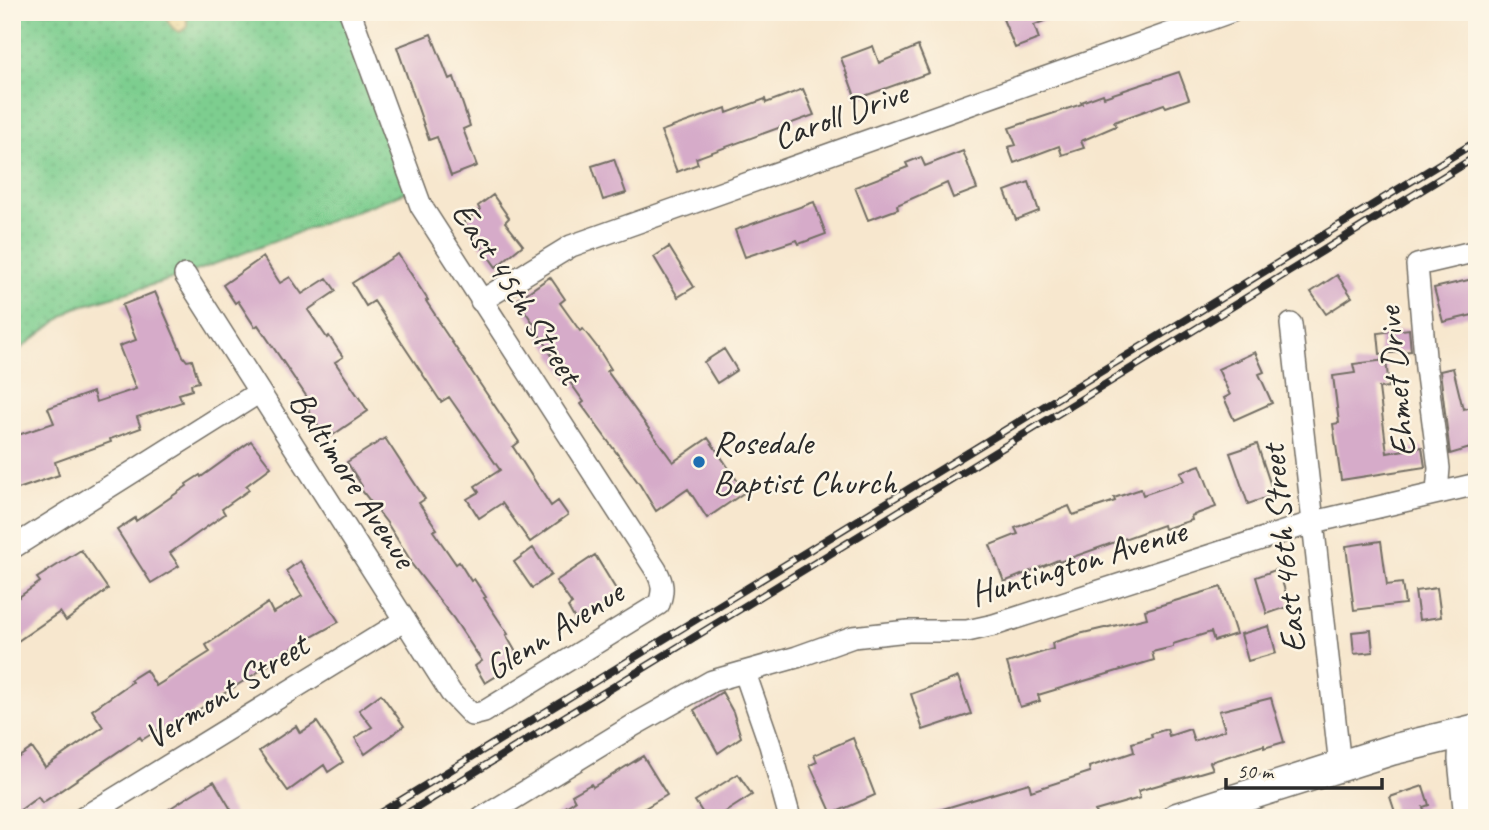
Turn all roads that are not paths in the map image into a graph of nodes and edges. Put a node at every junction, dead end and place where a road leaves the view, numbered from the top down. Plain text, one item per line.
1 (350, 12) edge
2 (1230, 12) edge
3 (1477, 251) edge
4 (185, 275) dead end
5 (481, 300) junction
6 (1291, 324) dead end
7 (258, 393) junction
8 (1477, 484) edge
9 (1437, 492) junction
10 (1314, 522) junction
11 (12, 548) edge
12 (663, 592) joint
13 (405, 620) junction
14 (745, 673) junction
15 (472, 715) joint
16 (1468, 731) edge
17 (1340, 766) junction
18 (83, 818) edge
19 (482, 818) edge
20 (790, 818) edge
21 (1177, 818) edge
22 (1465, 818) edge

1 - 5 street, East 45th Street
2 - 5 street, Caroll Drive
3 - 9 street, Ehmet Drive
4 - 7 street, Baltimore Avenue
5 - 12 street, East 45th Street
6 - 10 street, East 46th Street
7 - 11 street
7 - 13 street, Baltimore Avenue
8 - 9 street, Huntington Avenue
9 - 10 street, Huntington Avenue
10 - 14 street, Huntington Avenue
10 - 17 street, East 46th Street
12 - 15 street, Glenn Avenue
13 - 15 street, Baltimore Avenue
13 - 18 street, Vermont Street
14 - 19 street, Huntington Avenue
14 - 20 street
16 - 17 main road
16 - 22 street
17 - 21 main road

